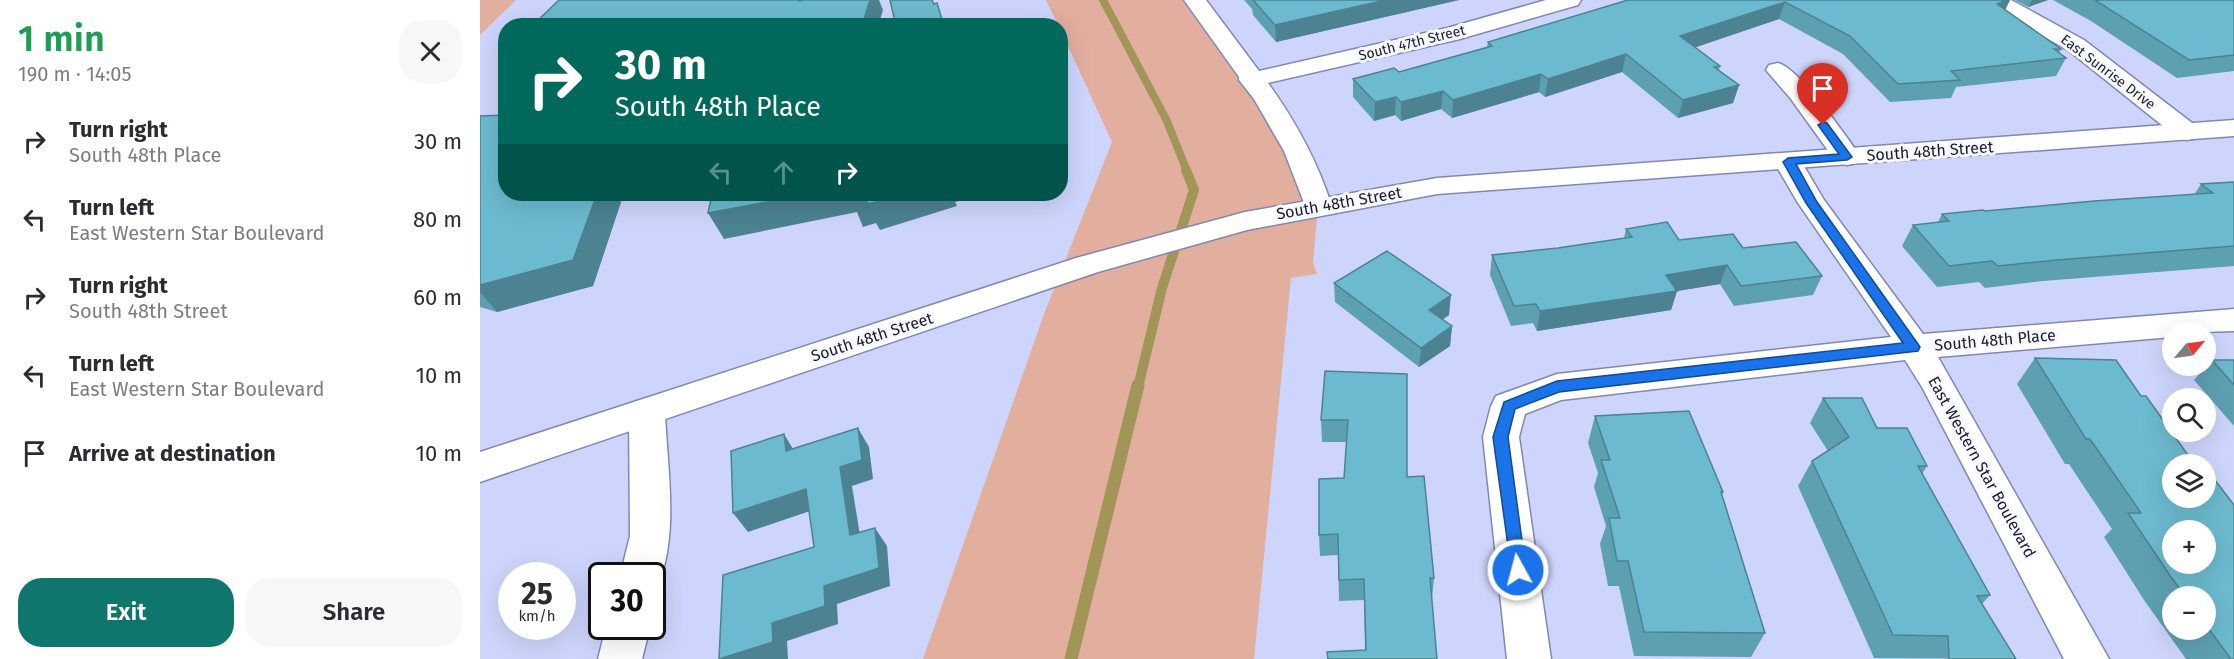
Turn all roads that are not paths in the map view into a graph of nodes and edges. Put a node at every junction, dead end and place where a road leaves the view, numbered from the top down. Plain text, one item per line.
1 (1195, 0) edge
2 (1570, 0) edge
3 (1995, 0) edge
4 (1778, 70) dead end
5 (1251, 80) junction
6 (2234, 128) edge
7 (2187, 132) junction
8 (1847, 157) junction
9 (1788, 162) junction
10 (1318, 207) junction
11 (2234, 320) edge
12 (1913, 347) junction
13 (646, 412) junction
14 (480, 467) edge
15 (644, 562) edge
16 (625, 640) edge
17 (620, 659) edge
18 (1529, 659) edge
19 (2087, 659) edge

1 - 5 street
2 - 5 street, South 47th Street
3 - 7 street, East Sunrise Drive
4 - 8 street
5 - 10 street
6 - 7 street, South 48th Street
7 - 8 street, South 48th Street
8 - 9 street, South 48th Street
9 - 10 street, South 48th Street
9 - 12 street, East Western Star Boulevard
10 - 13 street, South 48th Street
11 - 12 street, South 48th Place
12 - 18 street, South 48th Place
12 - 19 street, East Western Star Boulevard
13 - 14 street, South 48th Street
13 - 15 street
16 - 17 street

